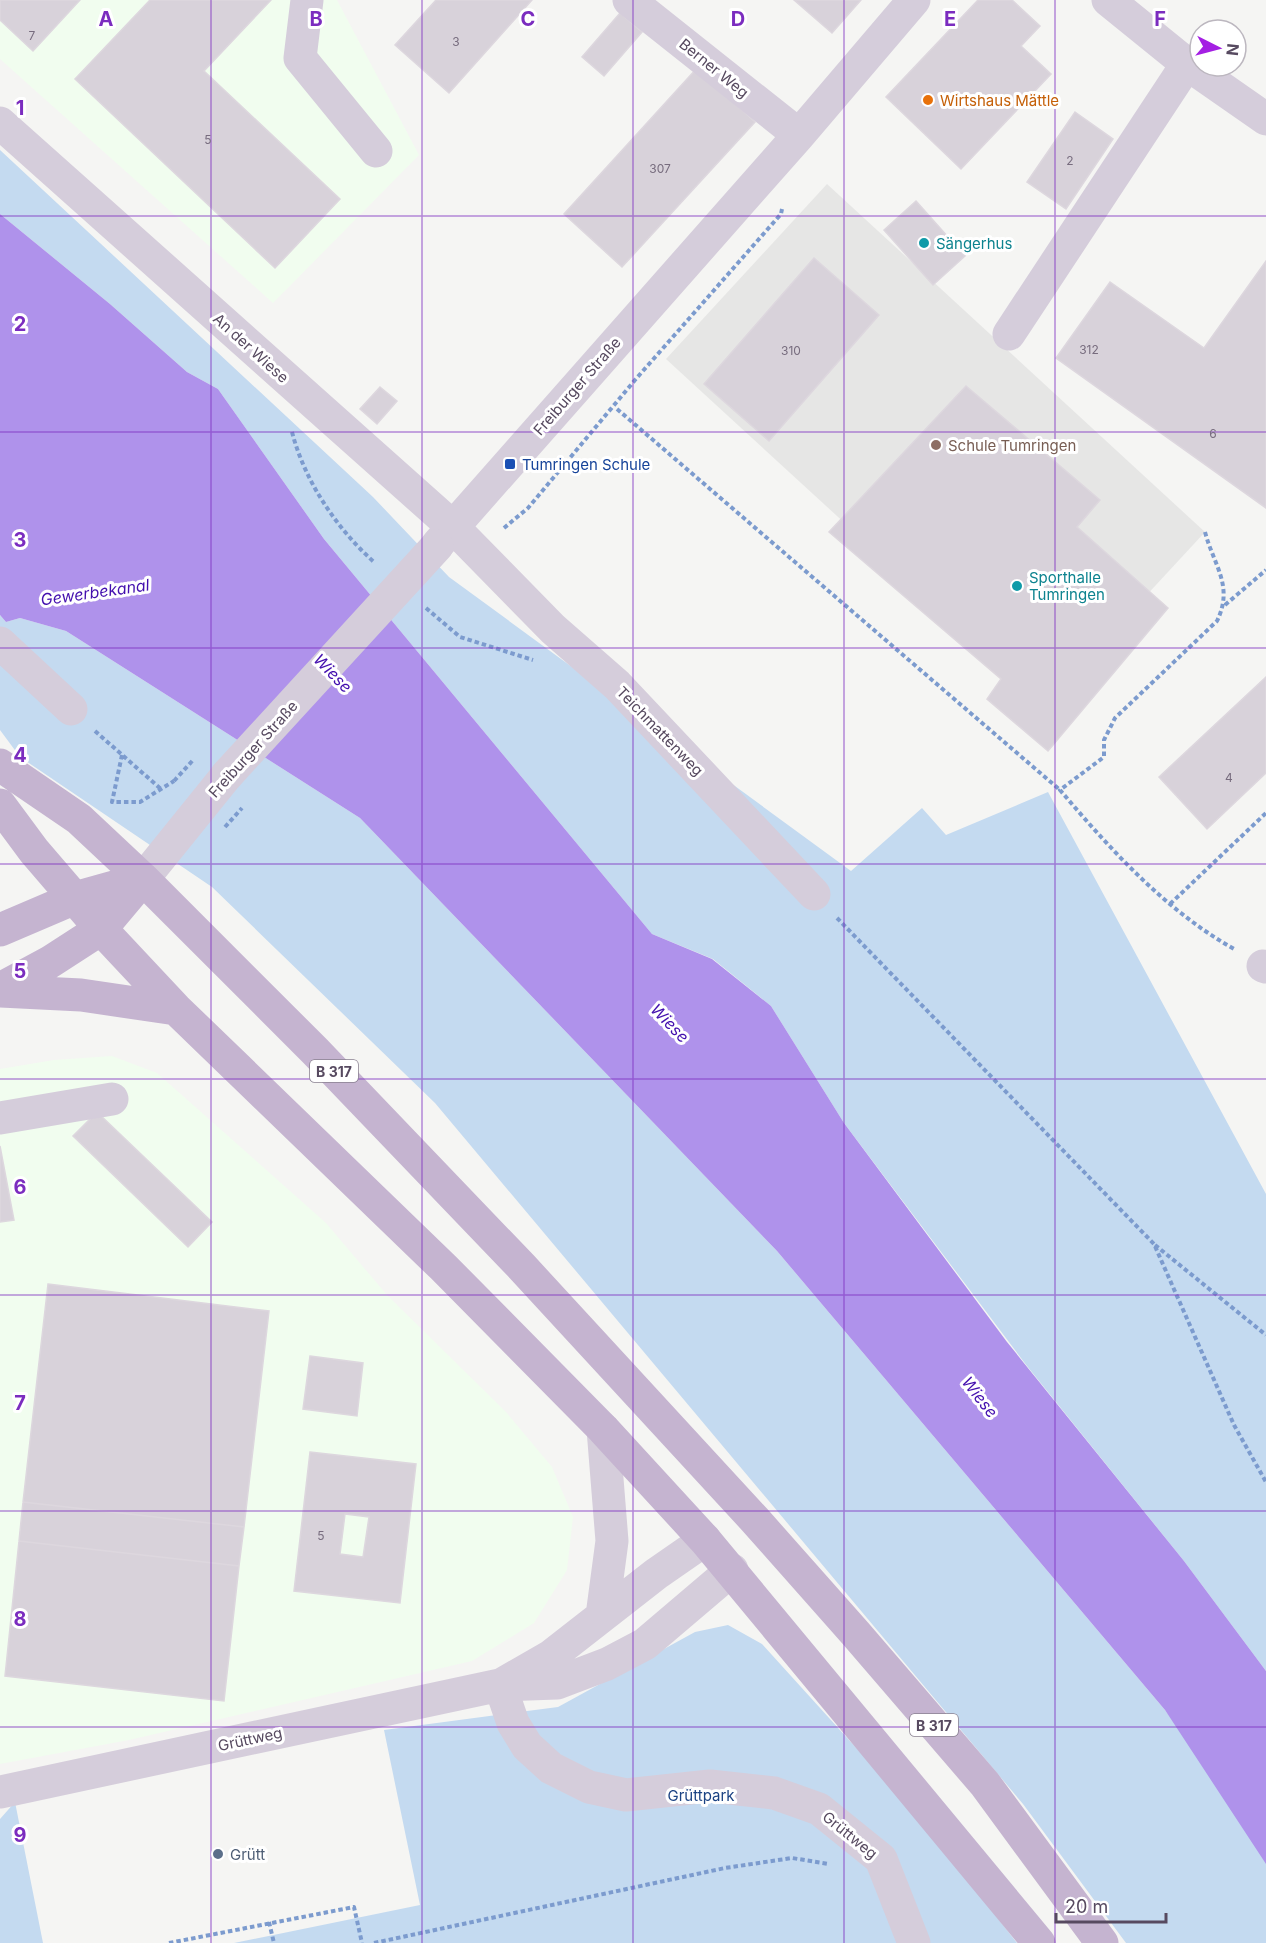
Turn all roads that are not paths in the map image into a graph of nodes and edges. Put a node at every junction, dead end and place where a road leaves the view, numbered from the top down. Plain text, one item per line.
1 (307, 0) edge
2 (629, 0) edge
3 (914, 0) edge
4 (1108, 0) edge
5 (1187, 64) junction
6 (1266, 118) edge
7 (0, 123) edge
8 (799, 135) junction
9 (376, 151) dead end
10 (1009, 334) dead end
11 (445, 536) junction
12 (499, 576) joint
13 (4, 654) edge
14 (71, 709) road end
15 (0, 765) edge
16 (0, 805) edge
17 (143, 879) junction
18 (814, 894) road end
19 (75, 897) junction
20 (101, 929) junction
21 (0, 930) edge
22 (0, 990) edge
23 (176, 1009) junction
24 (112, 1099) dead end
25 (0, 1118) edge
26 (603, 1429) junction
27 (755, 1520) junction
28 (705, 1540) junction
29 (732, 1570) junction
30 (602, 1616) junction
31 (500, 1684) junction
32 (0, 1792) edge
33 (914, 1943) edge
34 (1039, 1943) edge
35 (1102, 1943) edge

1 - 9 street
2 - 8 street, Berner Weg
3 - 8 street, Freiburger Straße
4 - 5 street
5 - 6 street
5 - 10 street
7 - 11 street, An der Wiese
8 - 11 street, Freiburger Straße
11 - 12 street, An der Wiese
11 - 17 street, Freiburger Straße, bridge
12 - 18 street, Teichmattenweg
13 - 14 street
15 - 17 main road, B 317
16 - 19 main road
17 - 19 main road
17 - 20 main road
17 - 27 main road, B 317
19 - 20 main road
19 - 21 main road
20 - 22 main road
20 - 23 main road
22 - 23 main road
23 - 26 main road
24 - 25 street
26 - 28 main road
26 - 30 street
27 - 28 main road
27 - 29 main road
27 - 35 main road, B 317
28 - 29 main road
28 - 30 street, Grüttweg
29 - 31 street, Grüttweg
29 - 34 main road
30 - 31 street, Grüttweg
31 - 32 street, Grüttweg
31 - 33 street, Grüttweg

